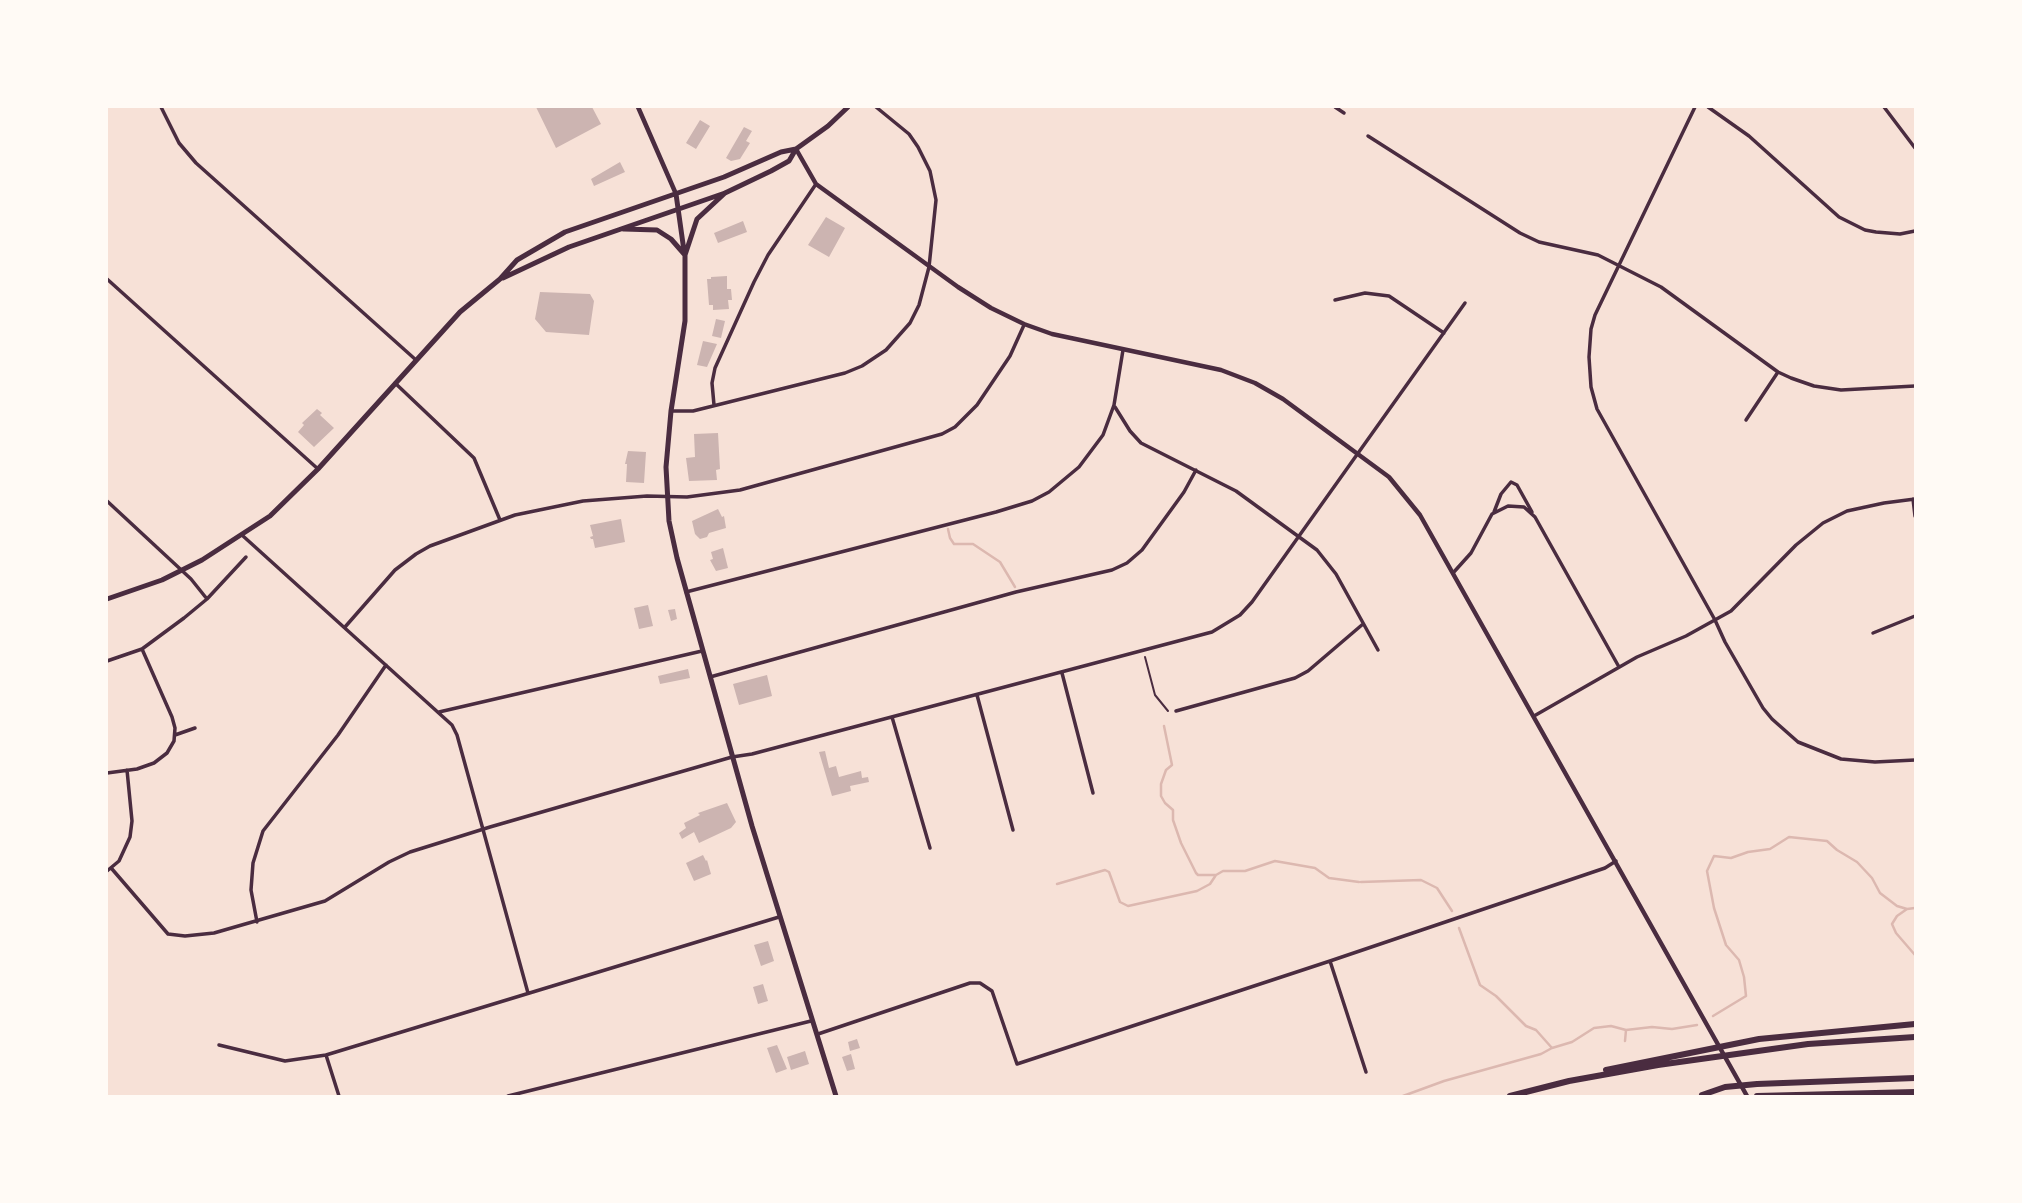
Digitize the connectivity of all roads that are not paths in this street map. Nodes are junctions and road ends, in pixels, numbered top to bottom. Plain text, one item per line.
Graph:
1 (162, 107) edge
2 (638, 107) edge
3 (848, 107) edge
4 (876, 107) edge
5 (1335, 107) edge
6 (1695, 107) edge
7 (1708, 107) edge
8 (1884, 107) edge
9 (1344, 113) dead end
10 (1368, 136) dead end
11 (1915, 148) edge
12 (796, 149) junction
13 (816, 184) junction
14 (725, 193) junction
15 (676, 194) junction
16 (679, 208) junction
17 (616, 229) junction
18 (1915, 231) edge
19 (685, 255) junction
20 (1619, 265) junction
21 (929, 267) junction
22 (107, 279) edge
23 (500, 279) junction
24 (1335, 300) dead end
25 (1465, 303) dead end
26 (1024, 324) junction
27 (1444, 333) junction
28 (1123, 350) junction
29 (416, 360) junction
30 (1778, 372) junction
31 (395, 383) junction
32 (1915, 386) edge
33 (714, 405) junction
34 (1114, 405) junction
35 (671, 411) junction
36 (1745, 420) dead end
37 (1359, 453) junction
38 (318, 470) junction
39 (1196, 470) junction
40 (666, 498) junction
41 (1914, 499) edge
42 (107, 501) edge
43 (1492, 514) junction
44 (1915, 516) edge
45 (1535, 517) junction
46 (500, 520) junction
47 (243, 536) junction
48 (1299, 536) junction
49 (246, 557) dead end
50 (182, 571) junction
51 (1453, 573) junction
52 (686, 592) junction
53 (107, 599) edge
54 (207, 599) junction
55 (1915, 616) edge
56 (1716, 620) junction
57 (1363, 624) junction
58 (345, 627) junction
59 (1873, 633) dead end
60 (142, 649) junction
61 (1378, 650) dead end
62 (702, 651) junction
63 (107, 661) edge
64 (386, 665) junction
65 (1619, 667) junction
66 (1062, 672) junction
67 (710, 677) junction
68 (977, 695) junction
69 (1177, 711) road end
70 (439, 712) junction
71 (1534, 716) junction
72 (891, 717) junction
73 (195, 729) dead end
74 (175, 735) junction
75 (732, 757) junction
76 (1915, 761) edge
77 (127, 771) junction
78 (107, 773) edge
79 (1093, 793) dead end
80 (482, 830) junction
81 (1013, 830) dead end
82 (930, 848) dead end
83 (1616, 862) junction
84 (109, 870) edge
85 (779, 918) junction
86 (257, 922) junction
87 (1330, 961) junction
88 (528, 993) junction
89 (811, 1021) junction
90 (1915, 1024) edge
91 (816, 1035) junction
92 (1915, 1037) edge
93 (219, 1045) dead end
94 (326, 1055) junction
95 (1366, 1072) dead end
96 (1915, 1078) edge
97 (1569, 1081) junction
98 (1915, 1093) edge
99 (339, 1096) edge
100 (508, 1096) edge
101 (836, 1096) edge
102 (1510, 1096) edge
103 (1699, 1096) edge
104 (1713, 1096) edge
105 (1747, 1096) edge
106 (1757, 1096) edge
107 (1764, 1096) edge

1 - 29 street
2 - 15 street
3 - 12 main road
4 - 21 street
5 - 9 street
6 - 20 street
7 - 18 street
8 - 11 street
10 - 20 street
12 - 13 street
12 - 14 main road
12 - 15 main road
13 - 21 street
13 - 33 street
14 - 16 main road
14 - 19 main road
15 - 16 main road
15 - 23 main road
16 - 17 main road
16 - 19 main road
17 - 19 main road
17 - 23 main road
19 - 35 main road
20 - 30 street
20 - 56 street
21 - 26 street
21 - 33 street
22 - 38 street
23 - 29 main road
24 - 27 street
25 - 27 street
26 - 28 street
26 - 40 street
27 - 37 street
28 - 34 street
28 - 37 street
29 - 31 main road
30 - 32 street
30 - 36 street
31 - 38 main road
31 - 46 street
33 - 35 street
34 - 39 street
34 - 52 street
35 - 40 main road
37 - 48 street
37 - 51 street
38 - 47 main road
39 - 48 street
39 - 67 street
40 - 46 street
40 - 52 main road
41 - 44 street
41 - 56 street
42 - 50 street
43 - 45 street
43 - 45 street
43 - 51 street
45 - 65 street
46 - 58 street
47 - 50 main road
47 - 58 street
48 - 57 street
48 - 66 street
49 - 54 street
50 - 53 main road
50 - 54 street
51 - 71 street
52 - 62 main road
54 - 60 street
55 - 59 street
56 - 65 street
56 - 76 street
57 - 61 street
57 - 69 street
58 - 64 street
60 - 63 street
60 - 74 street
62 - 67 main road
62 - 70 street
64 - 70 street
64 - 86 street
65 - 71 street
66 - 68 street
66 - 79 street
67 - 75 main road
68 - 72 street
68 - 81 street
70 - 80 street
71 - 83 street
72 - 75 street
72 - 82 street
73 - 74 street
74 - 77 street
75 - 80 street
75 - 85 main road
77 - 78 street
77 - 84 street
80 - 86 street
80 - 88 street
83 - 87 street
83 - 105 street
84 - 86 street
85 - 88 street
85 - 89 main road
87 - 91 street
87 - 95 street
88 - 94 street
89 - 91 main road
89 - 100 street
90 - 97 highway
91 - 101 main road
92 - 97 highway
93 - 94 street
94 - 99 street
96 - 103 highway
97 - 102 highway
98 - 107 highway
103 - 104 highway
106 - 107 highway

